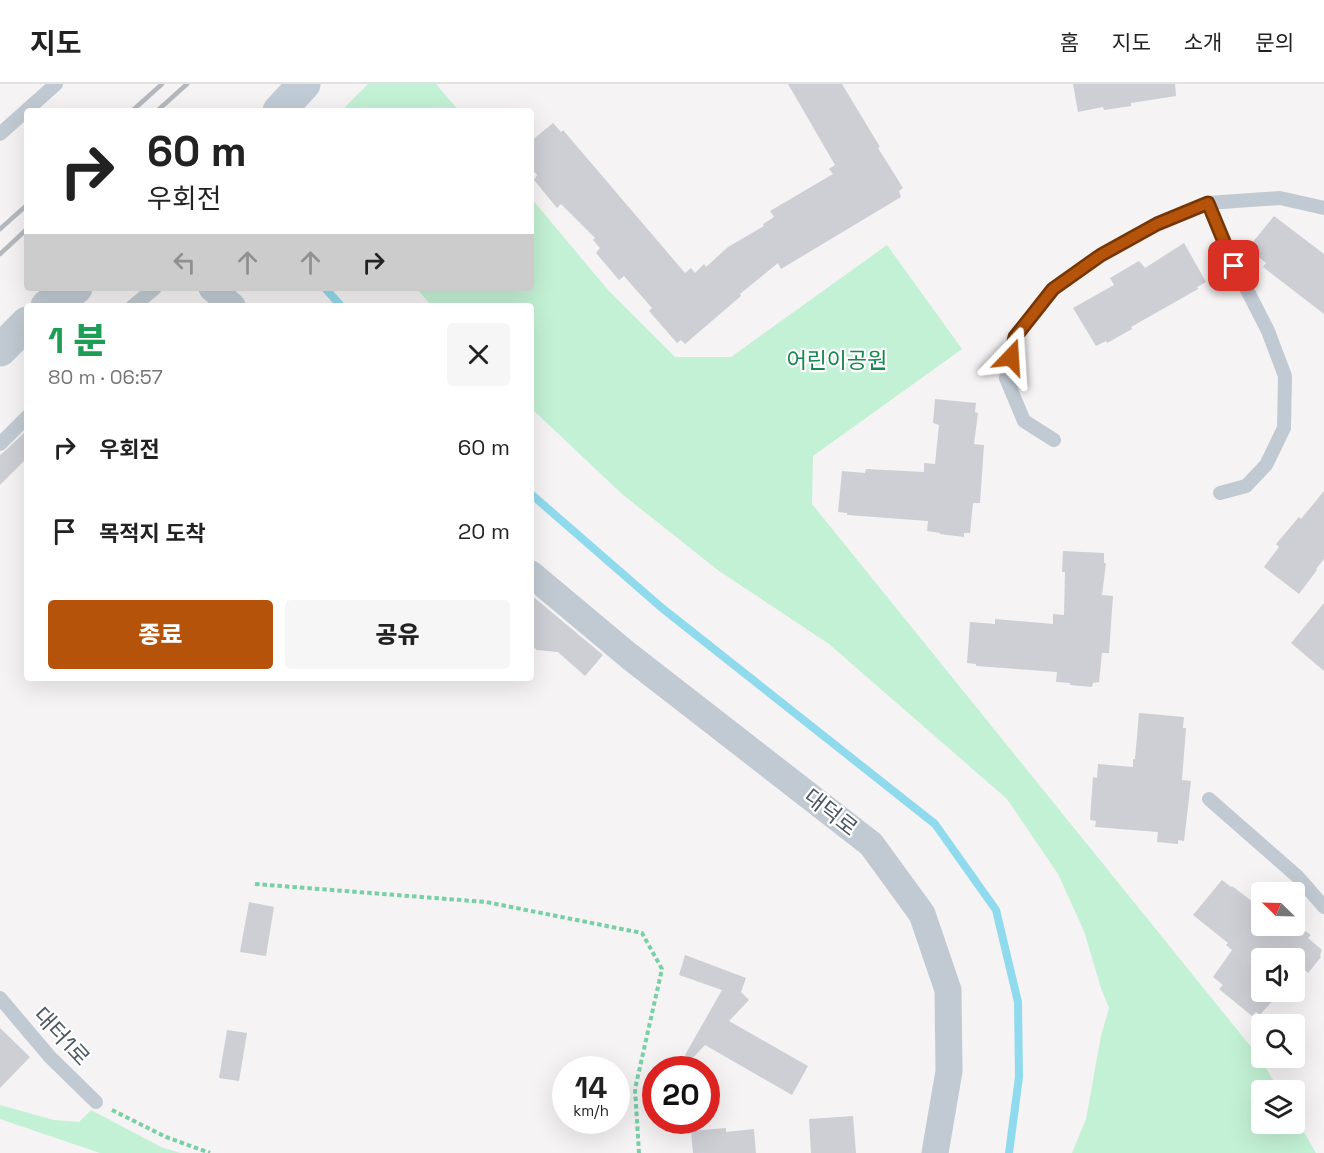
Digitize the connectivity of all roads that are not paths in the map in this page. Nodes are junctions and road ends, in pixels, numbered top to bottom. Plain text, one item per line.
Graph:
1 (56, 84) edge
2 (304, 84) edge
3 (29, 108) edge
4 (282, 108) edge
5 (24, 113) edge
6 (0, 134) edge
7 (1208, 203) junction
8 (1324, 208) edge
9 (71, 291) edge
10 (151, 291) edge
11 (215, 291) edge
12 (52, 303) edge
13 (137, 303) edge
14 (229, 303) edge
15 (24, 326) edge
16 (0, 350) edge
17 (24, 420) edge
18 (1054, 440) dead end
19 (0, 444) edge
20 (1220, 493) dead end
21 (534, 577) edge
22 (1209, 799) dead end
23 (1324, 907) edge
24 (0, 998) edge
25 (96, 1102) road end
26 (935, 1153) edge

1 - 3 lane
2 - 4 main road
5 - 6 lane
7 - 8 lane
7 - 18 lane
7 - 20 lane
9 - 12 street
10 - 13 lane
11 - 14 street
15 - 16 street
17 - 19 lane
21 - 26 street, 대덕로
22 - 23 lane
24 - 25 lane, 대터1로

